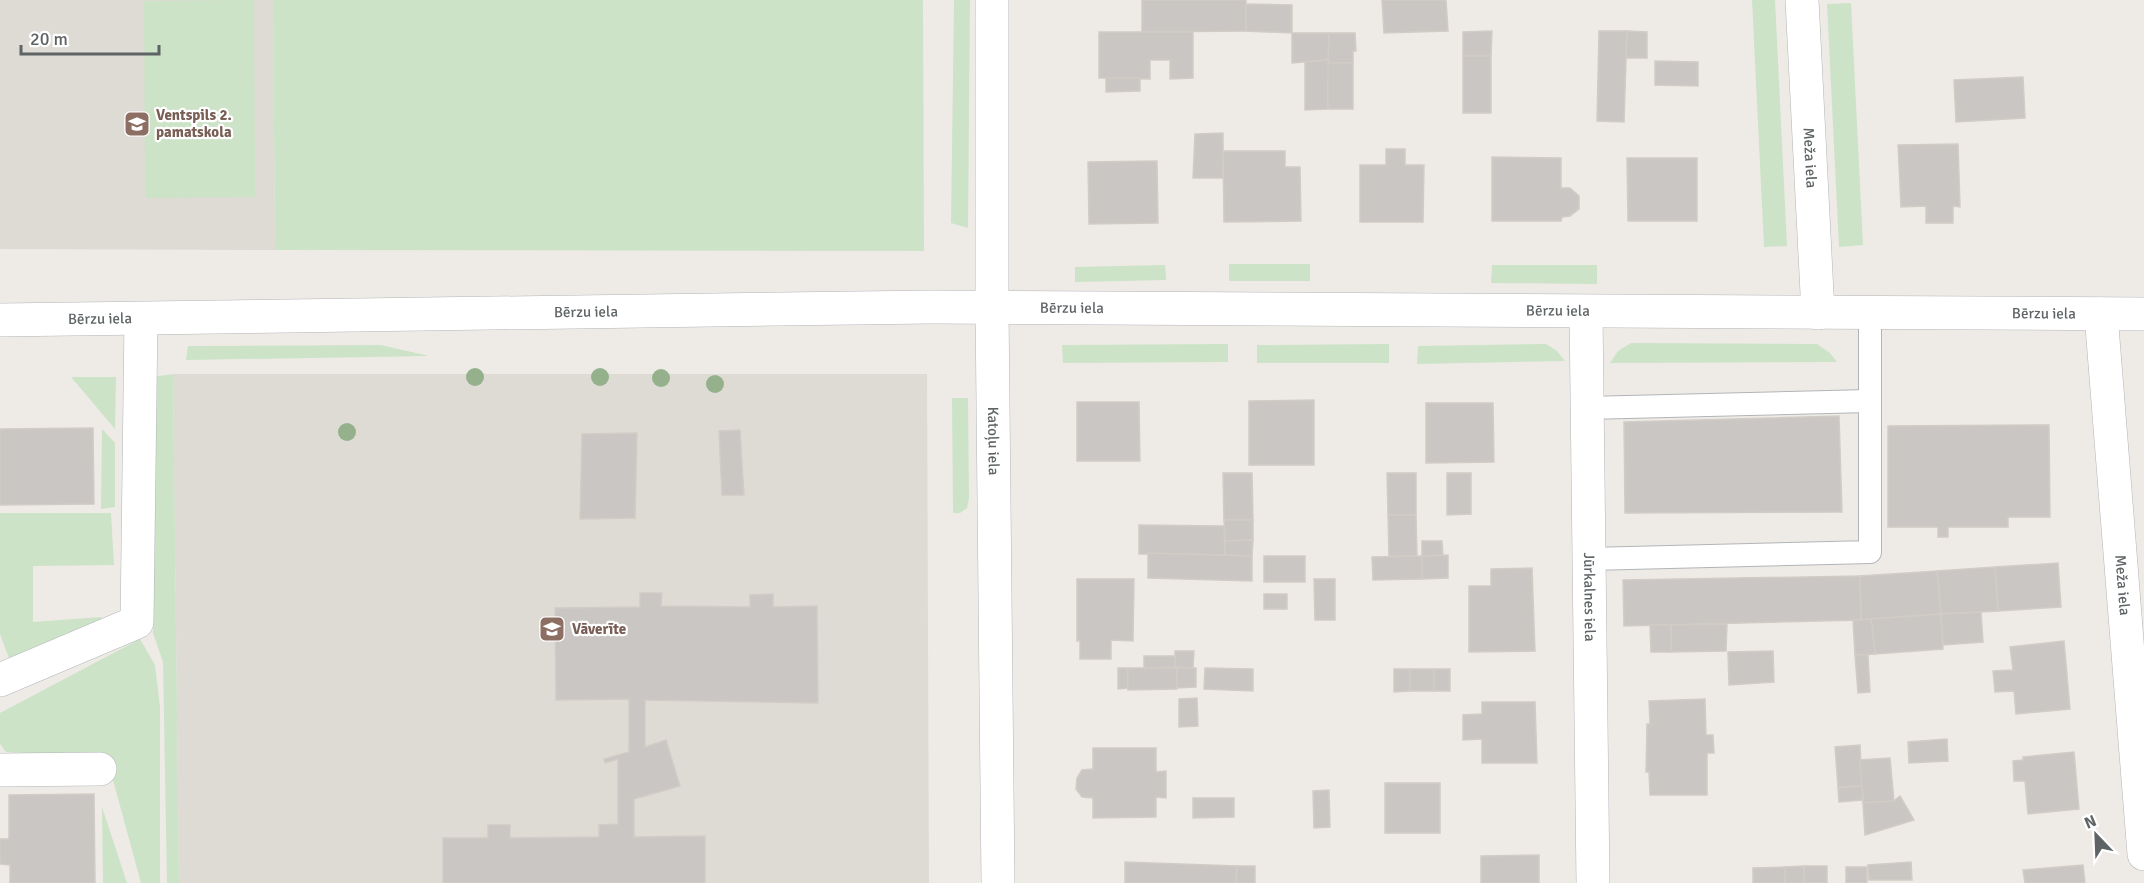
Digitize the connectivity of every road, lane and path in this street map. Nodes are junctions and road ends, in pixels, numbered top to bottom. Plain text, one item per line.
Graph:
1 (993, 0) edge
2 (1802, 0) edge
3 (992, 308) junction
4 (1586, 312) junction
5 (1818, 313) junction
6 (1870, 313) junction
7 (2101, 314) junction
8 (2144, 314) edge
9 (141, 319) junction
10 (0, 320) edge
11 (1869, 400) junction
12 (1586, 408) junction
13 (1589, 559) junction
14 (0, 680) edge
15 (100, 769) dead end
16 (0, 770) edge
17 (2144, 854) edge
18 (998, 883) edge
19 (1593, 883) edge

1 - 3 street, Katoļu iela
2 - 5 street, Meža iela
3 - 4 street, Bērzu iela
3 - 9 street, Bērzu iela
3 - 18 street, Katoļu iela
4 - 5 street, Bērzu iela
4 - 12 street, Jūrkalnes iela
5 - 6 street, Bērzu iela
6 - 7 street, Bērzu iela
6 - 11 lane
7 - 8 street, Bērzu iela
7 - 17 street, Meža iela
9 - 10 street, Bērzu iela
9 - 14 street
11 - 12 lane
11 - 13 lane
12 - 13 street, Jūrkalnes iela
13 - 19 street, Jūrkalnes iela
15 - 16 street

